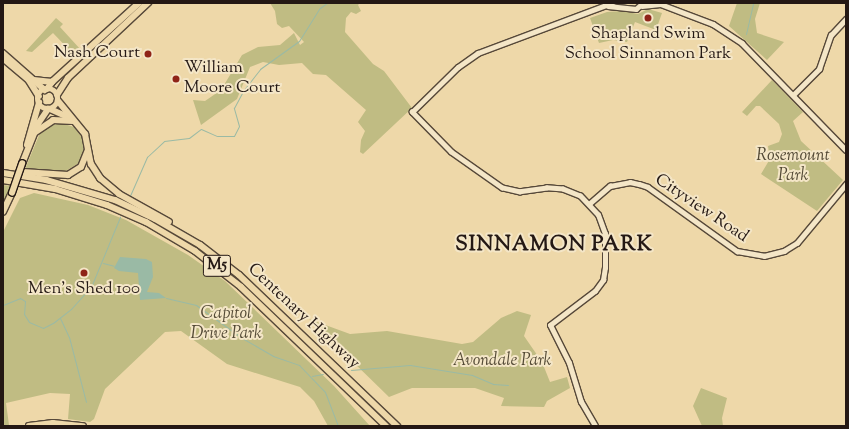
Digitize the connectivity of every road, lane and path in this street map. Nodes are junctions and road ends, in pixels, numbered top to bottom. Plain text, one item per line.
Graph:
1 (139, 3) edge
2 (148, 3) edge
3 (612, 3) edge
4 (659, 4) edge
5 (630, 5) edge
6 (643, 5) edge
7 (606, 6) junction
8 (846, 19) edge
9 (3, 53) edge
10 (3, 58) edge
11 (34, 80) junction
12 (52, 82) junction
13 (46, 89) junction
14 (793, 95) junction
15 (38, 96) junction
16 (57, 98) junction
17 (39, 103) junction
18 (49, 109) junction
19 (72, 119) junction
20 (34, 132) junction
21 (89, 147) junction
22 (846, 150) edge
23 (26, 153) junction
24 (4, 173) edge
25 (3, 180) edge
26 (846, 184) edge
27 (589, 204) junction
28 (3, 212) edge
29 (182, 234) junction
30 (29, 426) edge
31 (83, 426) edge
32 (386, 426) edge
33 (397, 426) edge
34 (595, 426) edge

1 - 12 main road
2 - 16 main road
3 - 7 street
4 - 6 street
4 - 14 street
5 - 6 street
5 - 7 street
7 - 27 street
8 - 14 street
9 - 11 main road
10 - 15 main road
11 - 12 main road
11 - 13 main road
12 - 13 main road
13 - 15 main road
13 - 16 main road
14 - 22 street
15 - 17 main road
16 - 18 main road
16 - 19 highway
17 - 18 main road
17 - 23 main road
18 - 19 highway
18 - 20 main road
19 - 20 highway
19 - 21 highway
20 - 23 main road
21 - 24 highway
21 - 29 highway
23 - 28 main road, bridge
24 - 29 highway, Centenary Highway / M5
25 - 32 highway, Centenary Highway / M5
26 - 27 street, Cityview Road
27 - 34 street
29 - 33 highway, Centenary Highway / M5
30 - 31 main road

